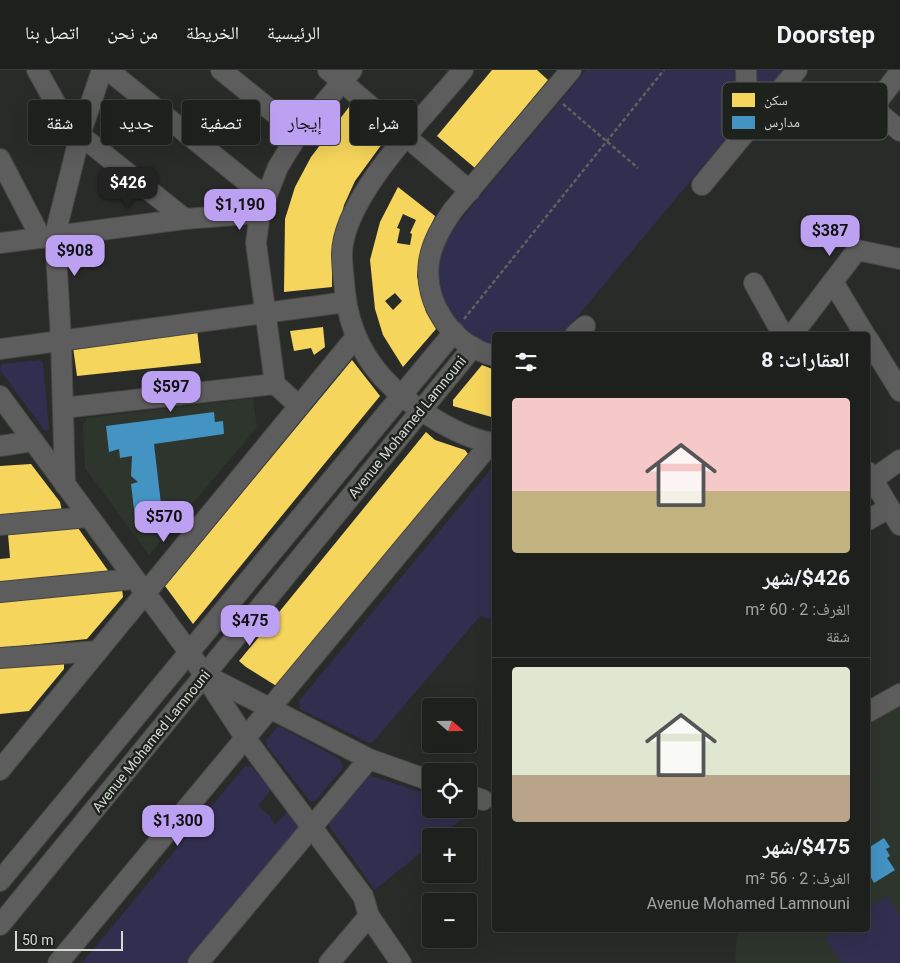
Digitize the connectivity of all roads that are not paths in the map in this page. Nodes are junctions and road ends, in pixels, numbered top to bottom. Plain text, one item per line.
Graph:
1 (37, 70) edge
2 (102, 70) edge
3 (108, 70) edge
4 (220, 70) edge
5 (464, 70) edge
6 (571, 70) edge
7 (900, 72) edge
8 (341, 74) edge
9 (888, 87) edge
10 (54, 100) edge
11 (322, 100) edge
12 (368, 100) edge
13 (91, 102) edge
14 (270, 110) edge
15 (888, 121) edge
16 (417, 126) edge
17 (900, 131) edge
18 (740, 140) edge
19 (91, 144) edge
20 (77, 145) edge
21 (292, 145) edge
22 (401, 145) edge
23 (415, 145) edge
24 (0, 159) edge
25 (702, 185) dead end
26 (470, 191) junction
27 (266, 194) junction
28 (260, 213) junction
29 (185, 219) junction
30 (48, 236) junction
31 (0, 243) edge
32 (897, 262) edge
33 (832, 282) junction
34 (754, 283) dead end
35 (346, 302) junction
36 (264, 313) junction
37 (454, 332) junction
38 (781, 332) edge
39 (794, 332) edge
40 (863, 332) edge
41 (355, 338) junction
42 (61, 340) junction
43 (870, 342) edge
44 (473, 348) junction
45 (0, 349) edge
46 (492, 355) edge
47 (275, 384) junction
48 (900, 391) edge
49 (0, 396) edge
50 (401, 396) junction
51 (300, 406) junction
52 (63, 408) junction
53 (421, 411) junction
54 (33, 441) junction
55 (492, 443) edge
56 (492, 444) edge
57 (0, 446) edge
58 (900, 460) edge
59 (870, 476) edge
60 (65, 485) junction
61 (889, 508) junction
62 (88, 517) junction
63 (870, 519) edge
64 (0, 525) edge
65 (900, 525) edge
66 (139, 587) junction
67 (0, 592) edge
68 (98, 651) junction
69 (189, 652) junction
70 (0, 658) edge
71 (205, 675) junction
72 (900, 694) edge
73 (270, 709) junction
74 (870, 711) edge
75 (246, 739) junction
76 (370, 759) junction
77 (0, 770) edge
78 (422, 778) edge
79 (313, 826) junction
80 (0, 881) edge
81 (369, 916) junction
82 (0, 925) edge
83 (58, 963) edge
84 (198, 963) edge
85 (329, 963) edge
86 (401, 963) edge

1 - 10 street
2 - 13 street
3 - 27 street
4 - 14 street
5 - 16 street
6 - 26 street
7 - 9 street
8 - 11 street
8 - 12 street
15 - 17 street
18 - 25 street
19 - 29 street
20 - 30 street
21 - 27 street
22 - 35 street
23 - 26 street
24 - 30 street
26 - 37 street
27 - 28 street
28 - 29 street
28 - 36 street
29 - 30 street
30 - 31 street
30 - 42 street
32 - 33 street
33 - 39 street
33 - 40 street
34 - 38 street
35 - 36 street
35 - 41 street
36 - 42 street
36 - 47 street
37 - 44 street
37 - 50 street, Avenue Mohamed Lamnouni
41 - 50 street
41 - 51 street
42 - 45 street
42 - 52 street
43 - 48 street
44 - 46 street
44 - 53 street, Avenue Mohamed Lamnouni
47 - 51 street
47 - 52 street
49 - 54 street
50 - 53 street
50 - 69 street, Avenue Mohamed Lamnouni
51 - 66 street
52 - 60 street
53 - 55 street
53 - 71 street, Avenue Mohamed Lamnouni
54 - 57 street
54 - 60 street
56 - 73 street
58 - 59 street
59 - 61 street
60 - 62 street
61 - 63 street
61 - 65 street
62 - 64 street
62 - 66 street
66 - 67 street
66 - 68 street
66 - 69 street
68 - 70 street
68 - 77 street
69 - 71 street
69 - 80 street, Avenue Mohamed Lamnouni
71 - 73 street
71 - 75 street
71 - 82 street, Avenue Mohamed Lamnouni
72 - 74 street
73 - 75 street
73 - 76 street
75 - 79 street
75 - 83 street
76 - 78 street
76 - 79 street
79 - 81 street
79 - 84 street
81 - 85 street
81 - 86 street

